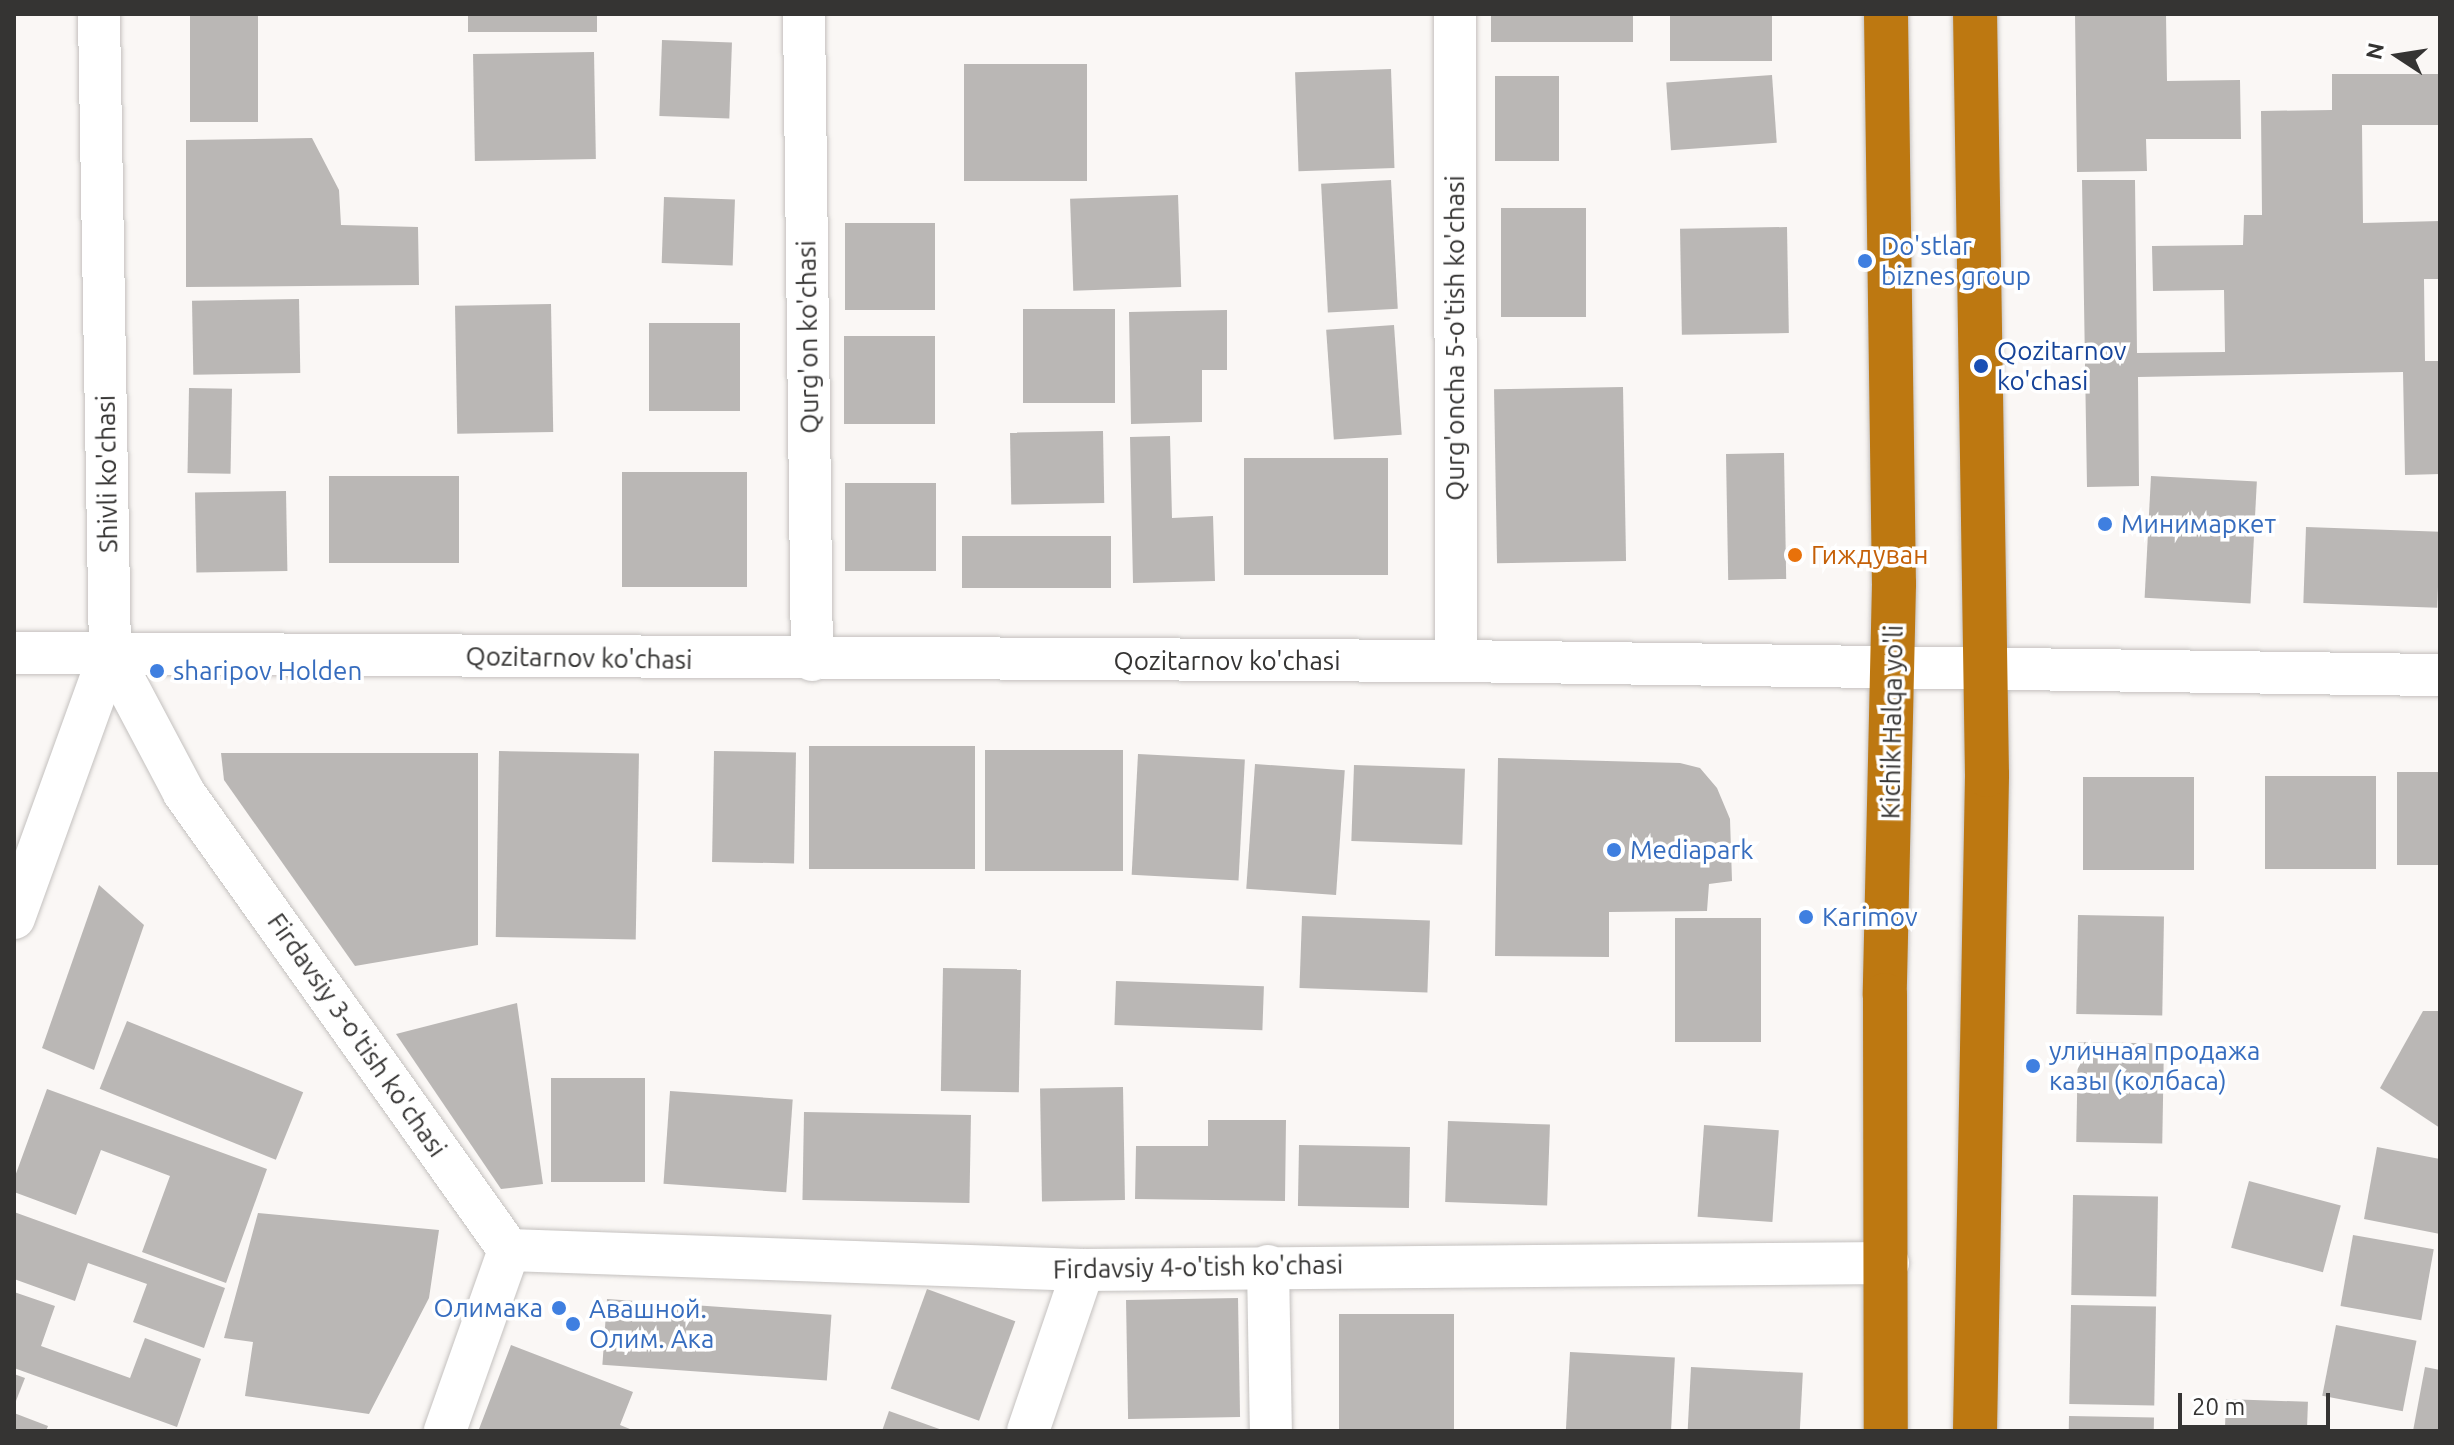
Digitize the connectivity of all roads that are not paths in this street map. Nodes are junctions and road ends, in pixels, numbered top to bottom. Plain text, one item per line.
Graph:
1 (99, 14) edge
2 (804, 14) edge
3 (1455, 14) edge
4 (1886, 14) edge
5 (1975, 14) edge
6 (14, 653) edge
7 (110, 653) junction
8 (812, 660) junction
9 (1456, 661) junction
10 (1893, 666) junction
11 (1985, 669) junction
12 (2440, 675) edge
13 (14, 918) edge
14 (509, 1250) junction
15 (1888, 1263) junction
16 (1268, 1266) junction
17 (1083, 1270) junction
18 (445, 1431) edge
19 (1028, 1431) edge
20 (1271, 1431) edge
21 (1886, 1431) edge
22 (1975, 1431) edge

1 - 7 street, Shivli ko'chasi
2 - 8 street, Qurg'on ko'chasi
3 - 9 street, Qurg'oncha 5-o'tish ko'chasi
4 - 10 highway, Kichik Halqa yo'li
5 - 11 highway
6 - 7 street, Qozitarnov ko'chasi
7 - 8 street, Qozitarnov ko'chasi
7 - 13 street, Shivli ko'chasi
7 - 14 street, Firdavsiy 3-o'tish ko'chasi
8 - 9 street, Qozitarnov ko'chasi
9 - 10 street, Qozitarnov ko'chasi
10 - 11 street, Qozitarnov ko'chasi
10 - 15 highway, Kichik Halqa yo'li
11 - 12 street, Qozitarnov ko'chasi
11 - 22 highway
14 - 17 street, Firdavsiy 4-o'tish ko'chasi
14 - 18 street
15 - 16 street, Firdavsiy 4-o'tish ko'chasi
15 - 21 highway, Kichik Halqa yo'li
16 - 17 street, Firdavsiy 4-o'tish ko'chasi
16 - 20 street
17 - 19 street

